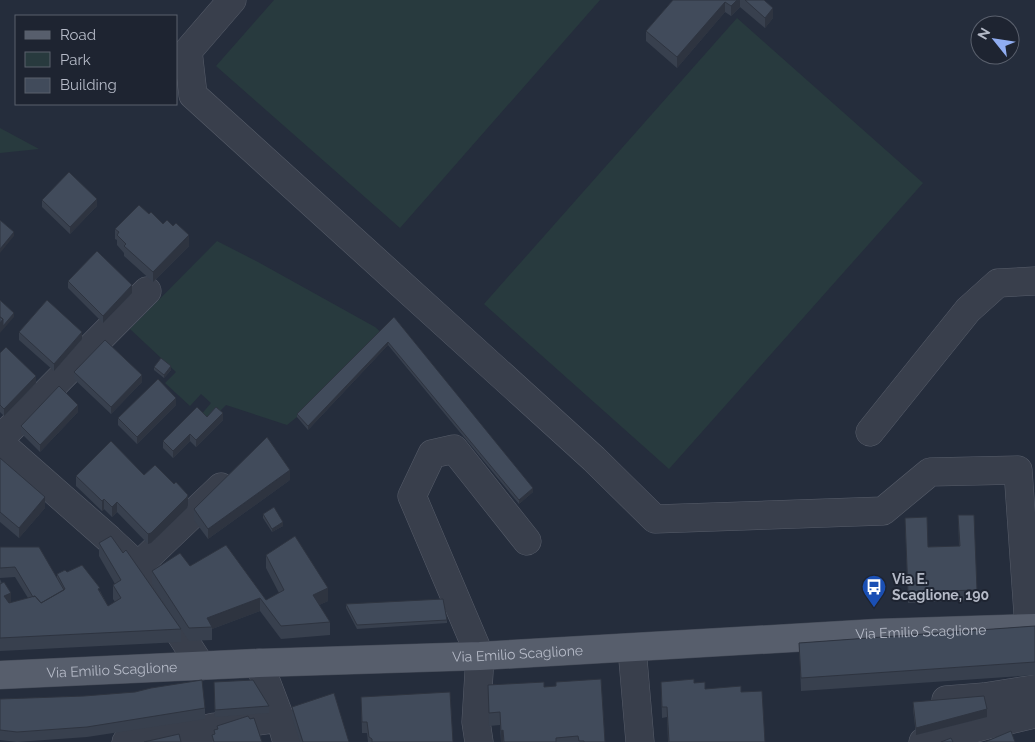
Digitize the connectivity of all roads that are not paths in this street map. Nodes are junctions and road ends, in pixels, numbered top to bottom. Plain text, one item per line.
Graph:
1 (232, 0) edge
2 (1035, 281) edge
3 (147, 291) dead end
4 (870, 432) dead end
5 (0, 439) edge
6 (0, 443) edge
7 (239, 471) edge
8 (526, 541) dead end
9 (138, 566) junction
10 (1032, 628) edge
11 (632, 648) junction
12 (480, 656) junction
13 (259, 663) junction
14 (201, 666) junction
15 (0, 675) edge
16 (1035, 689) edge
17 (930, 701) edge
18 (1035, 714) edge
19 (284, 730) edge
20 (126, 742) edge
21 (479, 742) edge
22 (640, 742) edge
23 (923, 742) edge

1 - 10 street
2 - 4 street
3 - 5 street
6 - 9 street
7 - 9 street
8 - 12 street
9 - 14 street
10 - 11 main road, Via Emilio Scaglione
11 - 12 main road, Via Emilio Scaglione
11 - 22 street
12 - 13 main road, Via Emilio Scaglione
12 - 21 street
13 - 14 main road, Via Emilio Scaglione
13 - 19 street
14 - 15 main road, Via Emilio Scaglione
16 - 17 street
18 - 23 street
19 - 20 street

